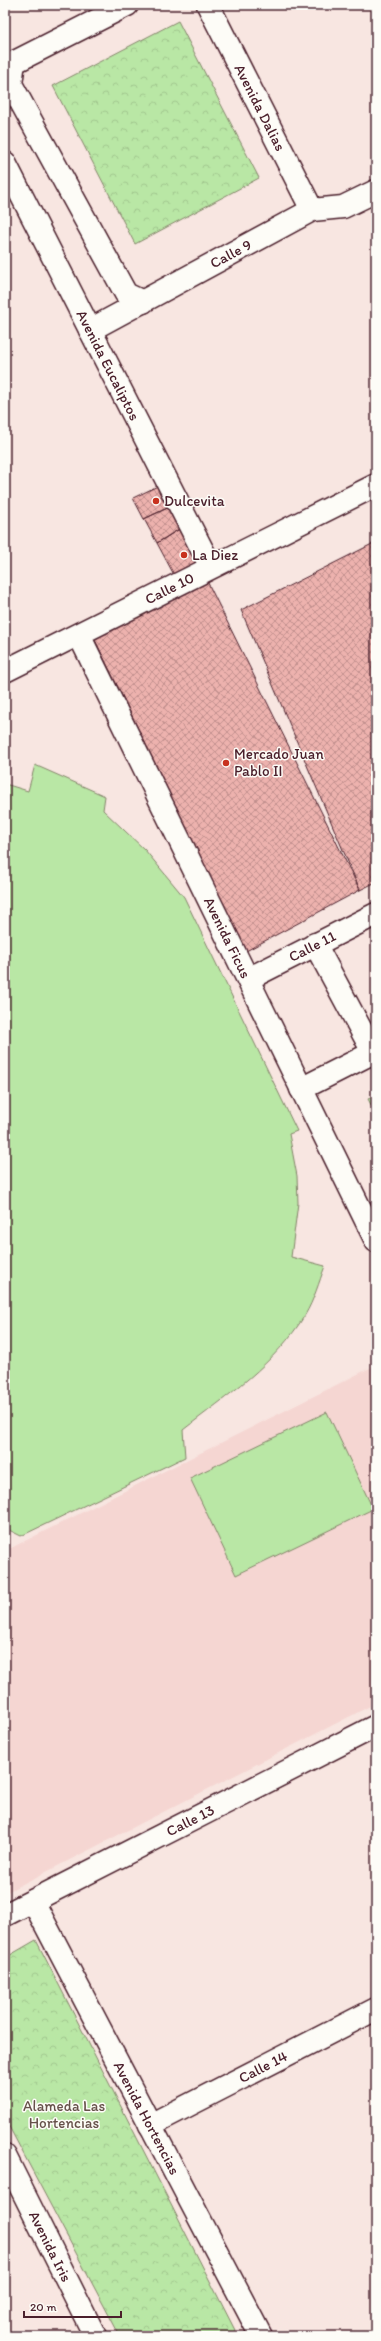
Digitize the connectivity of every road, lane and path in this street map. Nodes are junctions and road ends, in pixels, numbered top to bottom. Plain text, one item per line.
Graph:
1 (127, 5) edge
2 (208, 5) edge
3 (10, 65) edge
4 (5, 163) edge
5 (376, 191) edge
6 (312, 210) junction
7 (143, 302) junction
8 (90, 330) junction
9 (376, 485) edge
10 (211, 567) junction
11 (79, 635) junction
12 (5, 671) edge
13 (376, 914) edge
14 (316, 944) junction
15 (248, 979) junction
16 (375, 1052) edge
17 (302, 1089) junction
18 (376, 1241) edge
19 (376, 1726) edge
20 (33, 1901) junction
21 (5, 1915) edge
22 (376, 2009) edge
23 (150, 2125) junction
24 (5, 2156) edge
25 (95, 2336) edge
26 (260, 2336) edge

1 - 3 street
2 - 6 street, Avenida Dalias
3 - 7 street
4 - 8 street, Avenida Eucaliptos
5 - 6 street, Calle 9
6 - 7 street, Calle 9
7 - 8 street, Calle 9
8 - 10 street, Avenida Eucaliptos
9 - 10 street, Calle 10
10 - 11 street, Calle 10
11 - 12 street, Calle 10
11 - 15 street, Avenida Ficus
13 - 14 street, Calle 11
14 - 15 street, Calle 11
14 - 16 street
15 - 17 street, Avenida Ficus
16 - 17 street
17 - 18 street, Avenida Ficus
19 - 20 street, Calle 13
20 - 21 street, Calle 13
20 - 23 street, Avenida Hortencias
22 - 23 street, Calle 14
23 - 26 street, Avenida Hortencias
24 - 25 street, Avenida Iris

